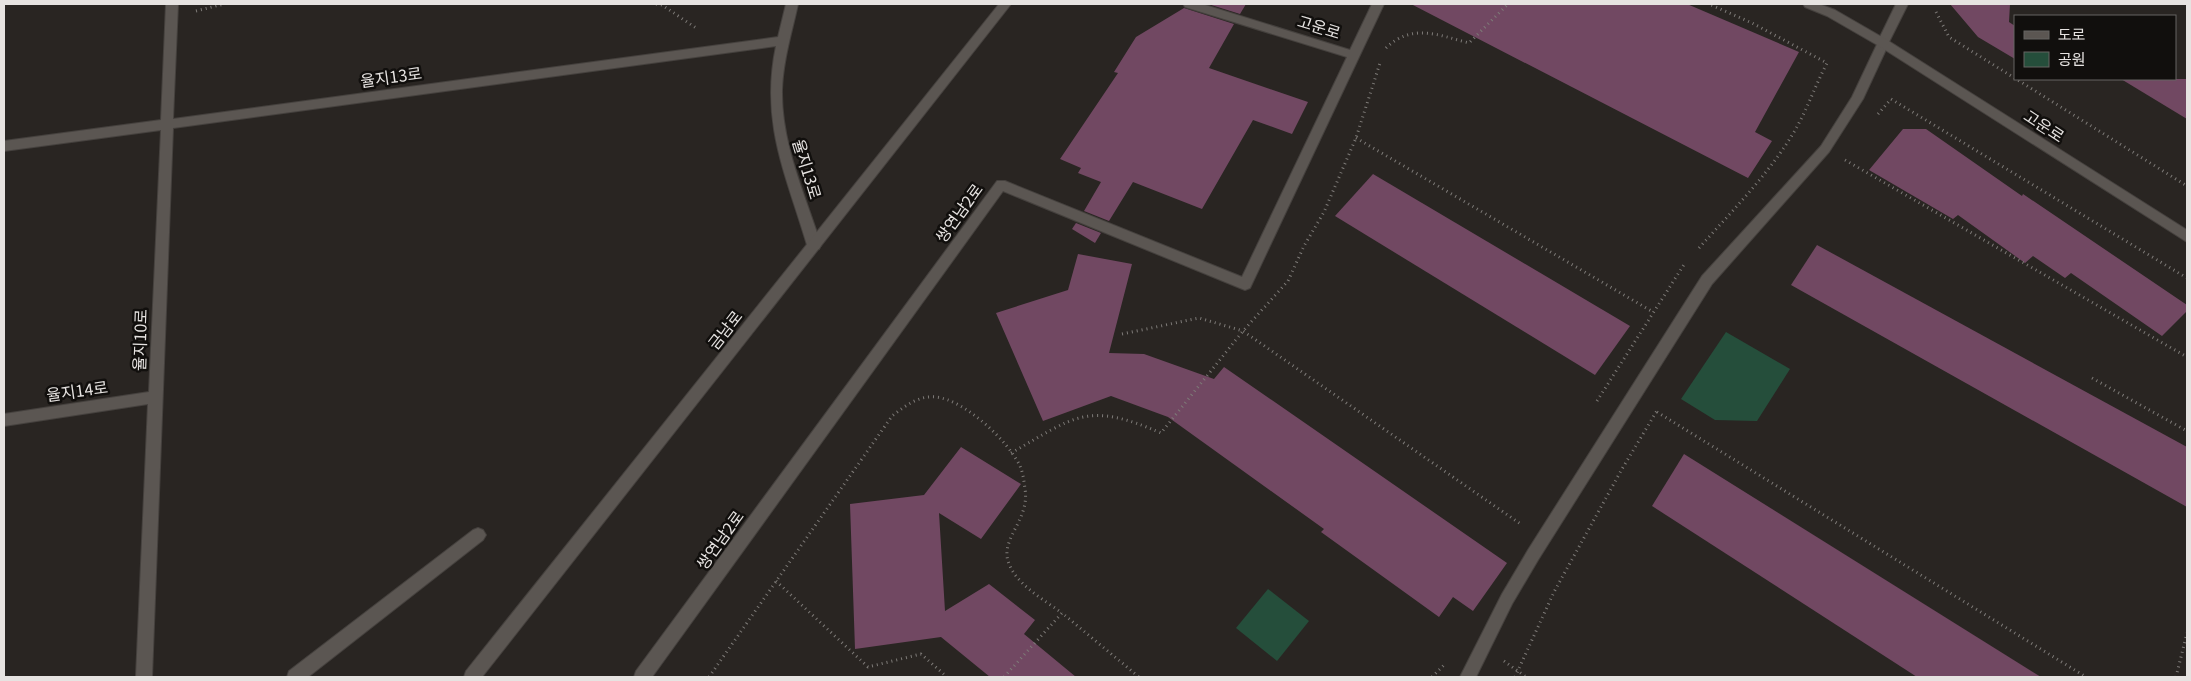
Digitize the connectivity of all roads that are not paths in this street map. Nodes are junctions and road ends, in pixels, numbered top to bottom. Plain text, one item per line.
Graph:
1 (172, 4) edge
2 (792, 4) edge
3 (1005, 4) edge
4 (1189, 4) edge
5 (1378, 4) edge
6 (1809, 4) edge
7 (1902, 4) edge
8 (783, 41) junction
9 (1884, 43) junction
10 (1354, 55) junction
11 (167, 124) junction
12 (4, 146) edge
13 (2187, 236) edge
14 (814, 245) junction
15 (155, 397) junction
16 (4, 420) edge
17 (478, 535) dead end
18 (144, 677) edge
19 (295, 677) edge
20 (472, 677) edge
21 (642, 677) edge
22 (1468, 677) edge

1 - 11 street, 율지10로
2 - 8 street, 율지13로
3 - 14 street, 금남로
4 - 10 street, 고운로
5 - 10 street, 쌍연남2로
6 - 9 street, 고운로
7 - 9 street
8 - 11 street, 율지13로
8 - 14 street, 율지13로
9 - 13 street, 고운로
9 - 22 street
10 - 21 street, 쌍연남2로
11 - 12 street, 율지13로
11 - 15 street, 율지10로
14 - 20 street, 금남로
15 - 16 street, 율지14로
15 - 18 street, 율지10로
17 - 19 street

